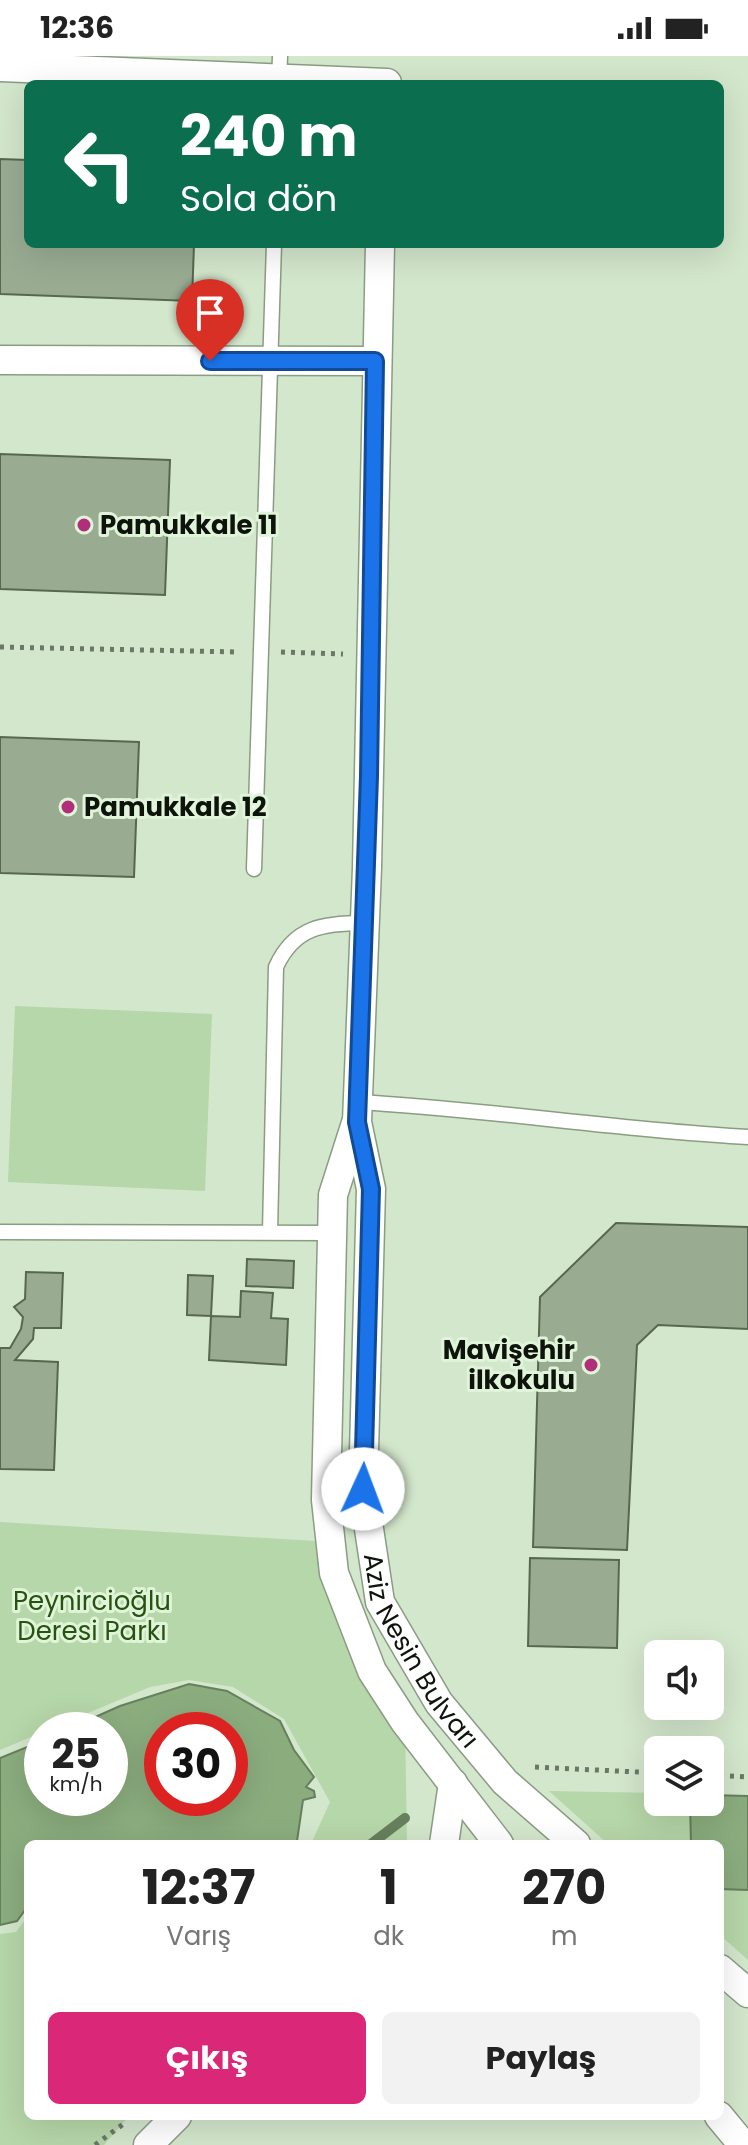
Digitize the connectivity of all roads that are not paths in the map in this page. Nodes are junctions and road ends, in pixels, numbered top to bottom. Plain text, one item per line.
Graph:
1 (0, 67) edge
2 (280, 73) edge
3 (387, 74) edge
4 (274, 248) edge
5 (380, 248) edge
6 (0, 360) edge
7 (270, 361) junction
8 (375, 361) junction
9 (254, 869) dead end
10 (364, 923) junction
11 (357, 1112) junction
12 (748, 1137) edge
13 (0, 1232) edge
14 (270, 1232) junction
15 (332, 1233) junction
16 (453, 1783) junction
17 (445, 1840) edge
18 (496, 1840) edge
19 (572, 1840) edge
20 (724, 1972) edge
21 (748, 1993) edge
22 (173, 2120) edge
23 (722, 2120) edge
24 (148, 2145) edge
25 (743, 2145) edge

1 - 2 street
2 - 3 street
4 - 7 lane
5 - 8 street, Aziz Nesin Bulvarı
6 - 7 street
7 - 8 street
7 - 9 lane
8 - 10 street, Aziz Nesin Bulvarı
10 - 11 street, Aziz Nesin Bulvarı
10 - 14 lane
11 - 12 lane
11 - 15 street, Aziz Nesin Bulvarı
11 - 19 street, Aziz Nesin Bulvarı
13 - 14 lane
14 - 15 lane
15 - 16 street, Aziz Nesin Bulvarı
16 - 17 street
16 - 18 street, Aziz Nesin Bulvarı
20 - 21 street
22 - 24 street
23 - 25 street

